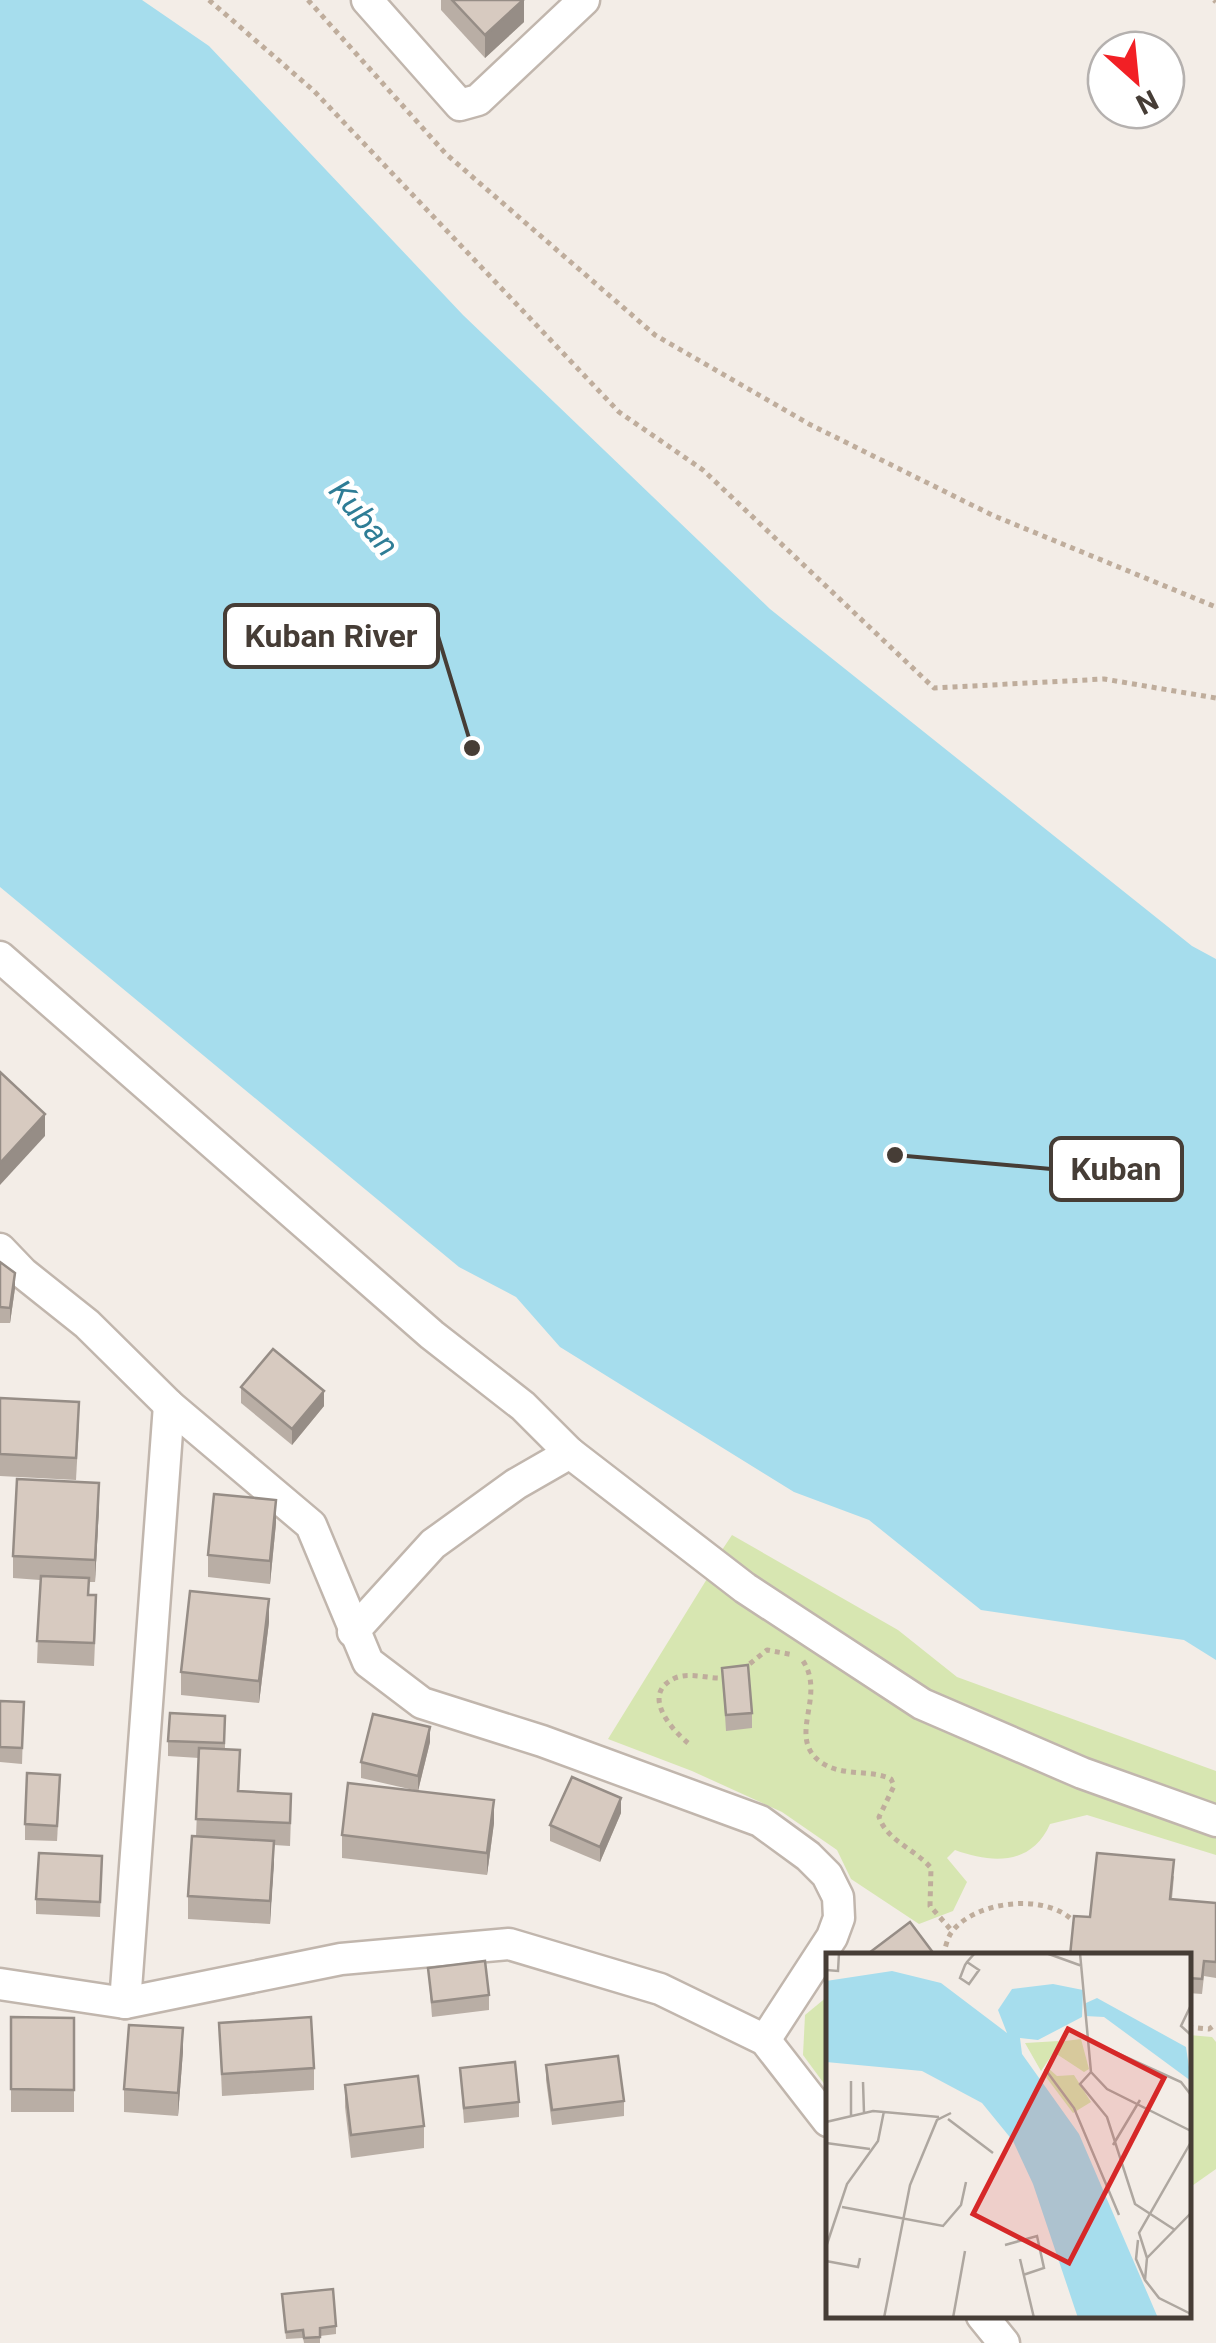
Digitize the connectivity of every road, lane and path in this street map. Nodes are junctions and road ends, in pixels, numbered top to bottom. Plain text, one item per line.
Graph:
1 (209, 0) edge
2 (308, 0) edge
3 (367, 0) edge
4 (584, 0) edge
5 (1216, 607) edge
6 (1216, 698) edge
7 (0, 957) edge
8 (0, 1249) edge
9 (169, 1406) junction
10 (570, 1453) junction
11 (353, 1632) junction
12 (688, 1742) dead end
13 (1216, 1821) edge
14 (1076, 1923) edge
15 (952, 1931) junction
16 (944, 1953) edge
17 (0, 1984) edge
18 (126, 2003) junction
19 (1216, 2024) edge
20 (1191, 2027) edge
21 (765, 2040) junction
22 (826, 2119) edge
23 (984, 2318) edge
24 (1002, 2342) edge

1 - 6 path
2 - 5 path
3 - 4 street
7 - 10 street
8 - 9 street
9 - 11 street
9 - 18 street
10 - 11 street
10 - 13 street
11 - 21 street
12 - 15 path
14 - 15 path
15 - 16 path
17 - 18 street
18 - 21 street
19 - 20 path
21 - 22 street
23 - 24 street

